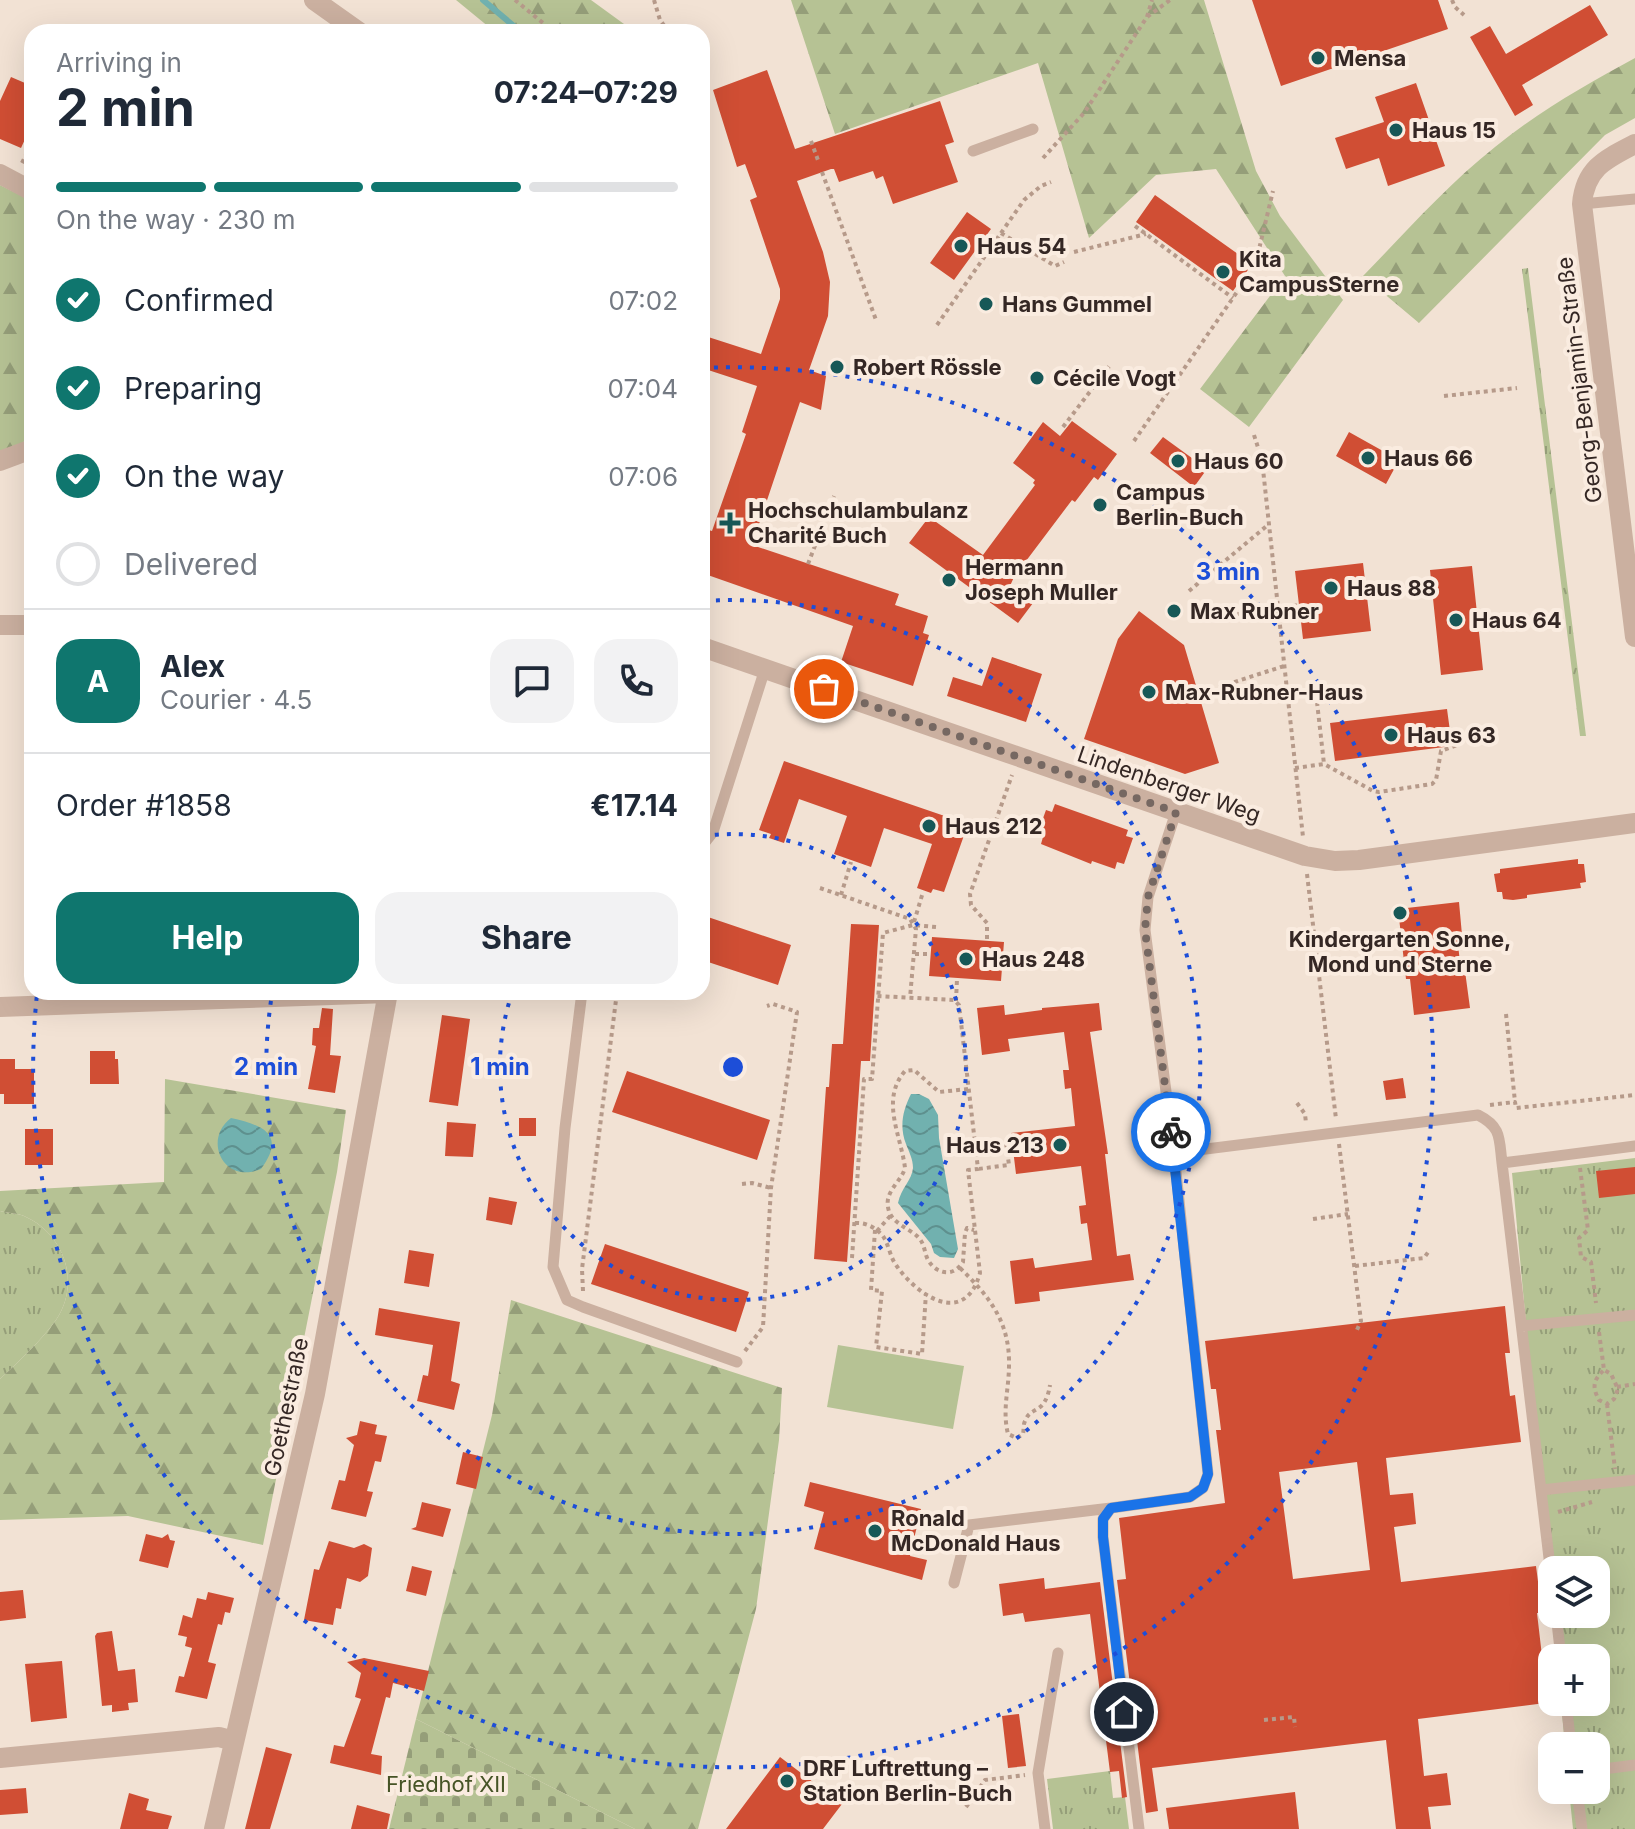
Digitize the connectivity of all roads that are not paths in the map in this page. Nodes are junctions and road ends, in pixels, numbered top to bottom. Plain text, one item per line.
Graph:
1 (314, 0) edge
2 (348, 24) edge
3 (1033, 129) dead end
4 (1635, 144) edge
5 (973, 151) dead end
6 (0, 174) edge
7 (24, 187) edge
8 (1635, 199) edge
9 (1582, 204) junction
10 (24, 452) edge
11 (0, 461) edge
12 (1631, 566) edge
13 (0, 625) edge
14 (24, 625) edge
15 (1635, 637) edge
16 (710, 650) edge
17 (765, 669) junction
18 (1176, 812) junction
19 (1635, 823) edge
20 (710, 836) edge
21 (181, 1000) edge
22 (387, 1000) edge
23 (581, 1000) edge
24 (0, 1007) edge
25 (1635, 1146) edge
26 (1174, 1153) junction
27 (1502, 1163) junction
28 (1635, 1315) edge
29 (1522, 1326) junction
30 (735, 1356) road end
31 (1635, 1480) edge
32 (1541, 1490) junction
33 (1111, 1508) junction
34 (1549, 1556) edge
35 (954, 1583) dead end
36 (1058, 1653) dead end
37 (234, 1741) junction
38 (0, 1758) edge
39 (1635, 1765) edge
40 (1610, 1768) edge
41 (1579, 1804) edge
42 (214, 1829) edge
43 (1045, 1829) edge
44 (1139, 1829) edge
45 (1582, 1829) edge

1 - 2 street
3 - 5 lane
4 - 9 street, Georg-Benjamin-Straße
6 - 7 street
8 - 9 lane
9 - 12 street, Georg-Benjamin-Straße
10 - 11 street
12 - 15 street, Georg-Benjamin-Straße
13 - 14 street
16 - 17 street, Lindenberger Weg
17 - 18 street, Lindenberger Weg
17 - 20 lane
18 - 19 street, Lindenberger Weg
18 - 26 lane
21 - 24 street
22 - 37 street, Goethestraße
23 - 30 lane
25 - 27 lane
26 - 27 lane
26 - 33 lane
27 - 29 lane
28 - 29 lane
29 - 32 lane
31 - 32 lane
32 - 34 lane
33 - 35 lane
33 - 44 lane
36 - 43 lane
37 - 38 street
37 - 42 street, Goethestraße
39 - 40 lane
41 - 45 lane

